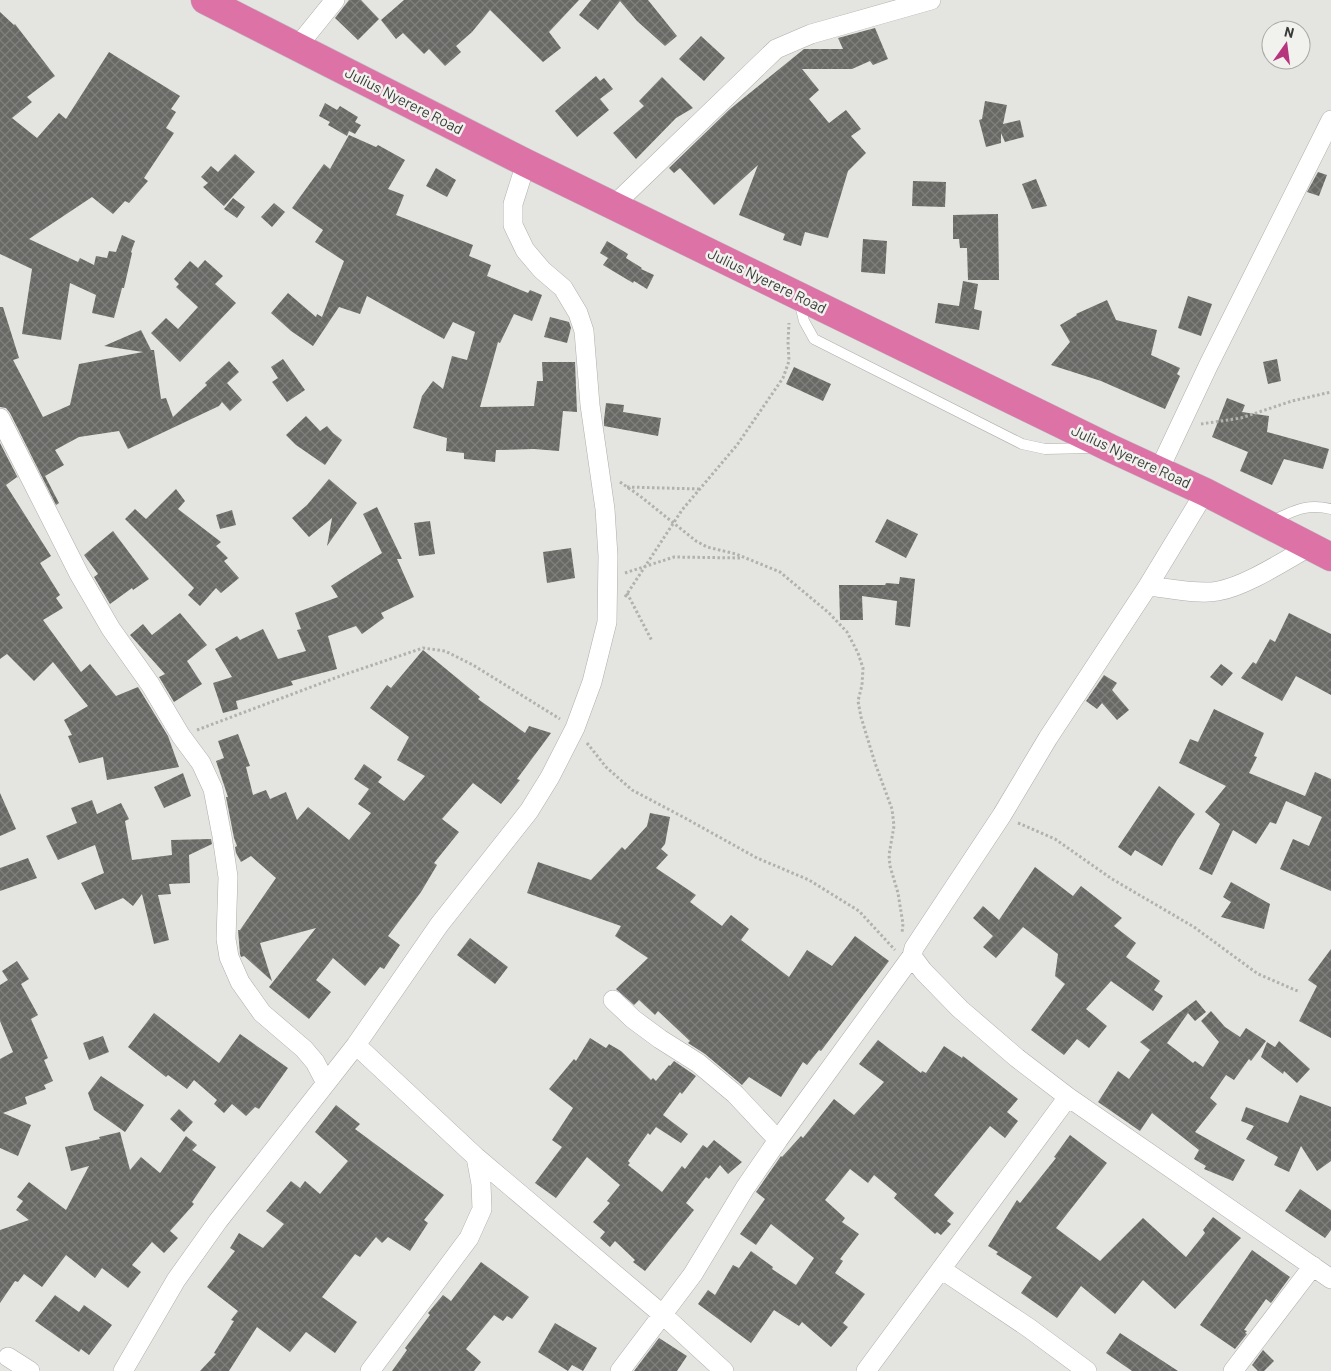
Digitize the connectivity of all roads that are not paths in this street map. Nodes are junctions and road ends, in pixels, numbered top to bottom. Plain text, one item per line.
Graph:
1 (205, 0) edge
2 (336, 0) edge
3 (931, 0) edge
4 (883, 6) edge
5 (297, 47) junction
6 (1331, 120) edge
7 (526, 163) junction
8 (613, 206) junction
9 (0, 418) edge
10 (1159, 470) junction
11 (1205, 492) junction
12 (1331, 509) edge
13 (1266, 523) junction
14 (1320, 552) edge
15 (1148, 586) junction
16 (906, 952) junction
17 (613, 1000) dead end
18 (356, 1044) junction
19 (326, 1083) junction
20 (1068, 1097) junction
21 (778, 1140) junction
22 (476, 1157) junction
23 (941, 1269) junction
24 (1325, 1271) edge
25 (663, 1315) junction
26 (8, 1357) dead end
27 (702, 1364) edge
28 (30, 1371) edge
29 (123, 1371) edge
30 (370, 1371) edge
31 (620, 1371) edge
32 (724, 1371) edge
33 (866, 1371) edge
34 (1086, 1371) edge
35 (1233, 1371) edge

1 - 5 highway, Julius Nyerere Road
2 - 5 street
3 - 4 street
4 - 8 street
5 - 7 highway, Julius Nyerere Road
6 - 10 street
7 - 8 highway, Julius Nyerere Road
7 - 18 street
8 - 10 highway, Julius Nyerere Road
9 - 19 street
10 - 11 highway, Julius Nyerere Road
11 - 13 highway, Julius Nyerere Road
11 - 15 street
12 - 13 lane
13 - 14 highway, Julius Nyerere Road
14 - 15 street
15 - 16 street
16 - 20 street
16 - 21 street
17 - 21 street
18 - 19 street
18 - 22 street
19 - 29 street
20 - 23 street
20 - 24 street
21 - 25 street
22 - 25 street
22 - 30 street
23 - 33 street
23 - 34 street
24 - 35 street
25 - 27 street
25 - 31 street
26 - 28 street
27 - 32 street

